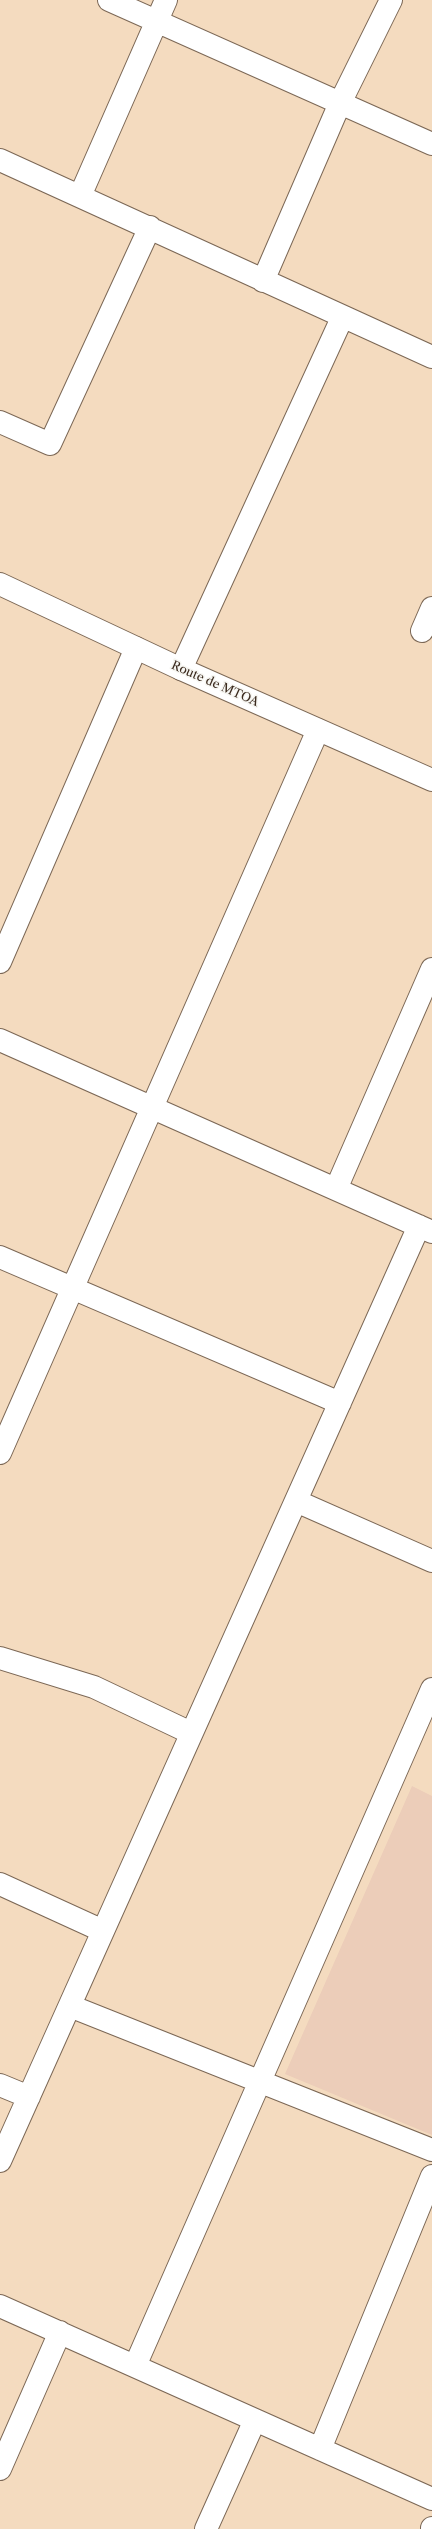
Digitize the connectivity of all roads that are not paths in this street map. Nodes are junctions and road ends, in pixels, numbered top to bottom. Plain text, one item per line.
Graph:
1 (109, 0) edge
2 (166, 0) edge
3 (391, 0) edge
4 (157, 21) junction
5 (340, 103) junction
6 (432, 144) edge
7 (0, 160) edge
8 (80, 196) junction
9 (150, 227) junction
10 (263, 281) junction
11 (342, 318) junction
12 (432, 357) edge
13 (0, 422) edge
14 (0, 584) edge
15 (432, 608) edge
16 (422, 631) dead end
17 (136, 648) junction
18 (181, 669) junction
19 (318, 730) junction
20 (432, 780) edge
21 (0, 962) edge
22 (432, 969) edge
23 (0, 1040) edge
24 (151, 1109) junction
25 (336, 1189) junction
26 (426, 1229) edge
27 (0, 1258) edge
28 (72, 1288) junction
29 (340, 1403) junction
30 (3, 1439) edge
31 (296, 1501) junction
32 (432, 1561) edge
33 (0, 1658) edge
34 (432, 1690) edge
35 (191, 1733) junction
36 (0, 1884) edge
37 (103, 1931) junction
38 (70, 2006) junction
39 (260, 2082) junction
40 (0, 2085) edge
41 (29, 2097) junction
42 (432, 2150) edge
43 (0, 2161) edge
44 (432, 2176) edge
45 (0, 2306) edge
46 (60, 2332) junction
47 (135, 2366) junction
48 (255, 2420) junction
49 (320, 2449) junction
50 (0, 2469) edge
51 (432, 2499) edge
52 (206, 2529) edge

1 - 4 street
2 - 4 street
3 - 5 street
4 - 5 street
4 - 8 street
5 - 6 street
5 - 10 street
7 - 8 street
8 - 9 street
9 - 10 street
9 - 13 street
10 - 11 street
11 - 12 street
11 - 18 street
14 - 17 street, Route de MTOA
15 - 16 street
17 - 18 street, Route de MTOA
17 - 21 street
18 - 19 street, Route de MTOA
19 - 20 street, Route de MTOA
19 - 24 street
22 - 25 street
23 - 24 street
24 - 25 street
24 - 28 street
25 - 26 street
26 - 29 street
27 - 28 street
28 - 29 street
28 - 30 street
29 - 31 street
31 - 32 street
31 - 35 street
33 - 35 street
34 - 39 street
35 - 37 street
36 - 37 street
37 - 38 street
38 - 39 street
38 - 41 street
39 - 42 street
39 - 47 street
40 - 41 street
41 - 43 street
44 - 49 street
45 - 46 street
46 - 47 street
46 - 50 street
47 - 48 street
48 - 49 street
48 - 52 street
49 - 51 street

